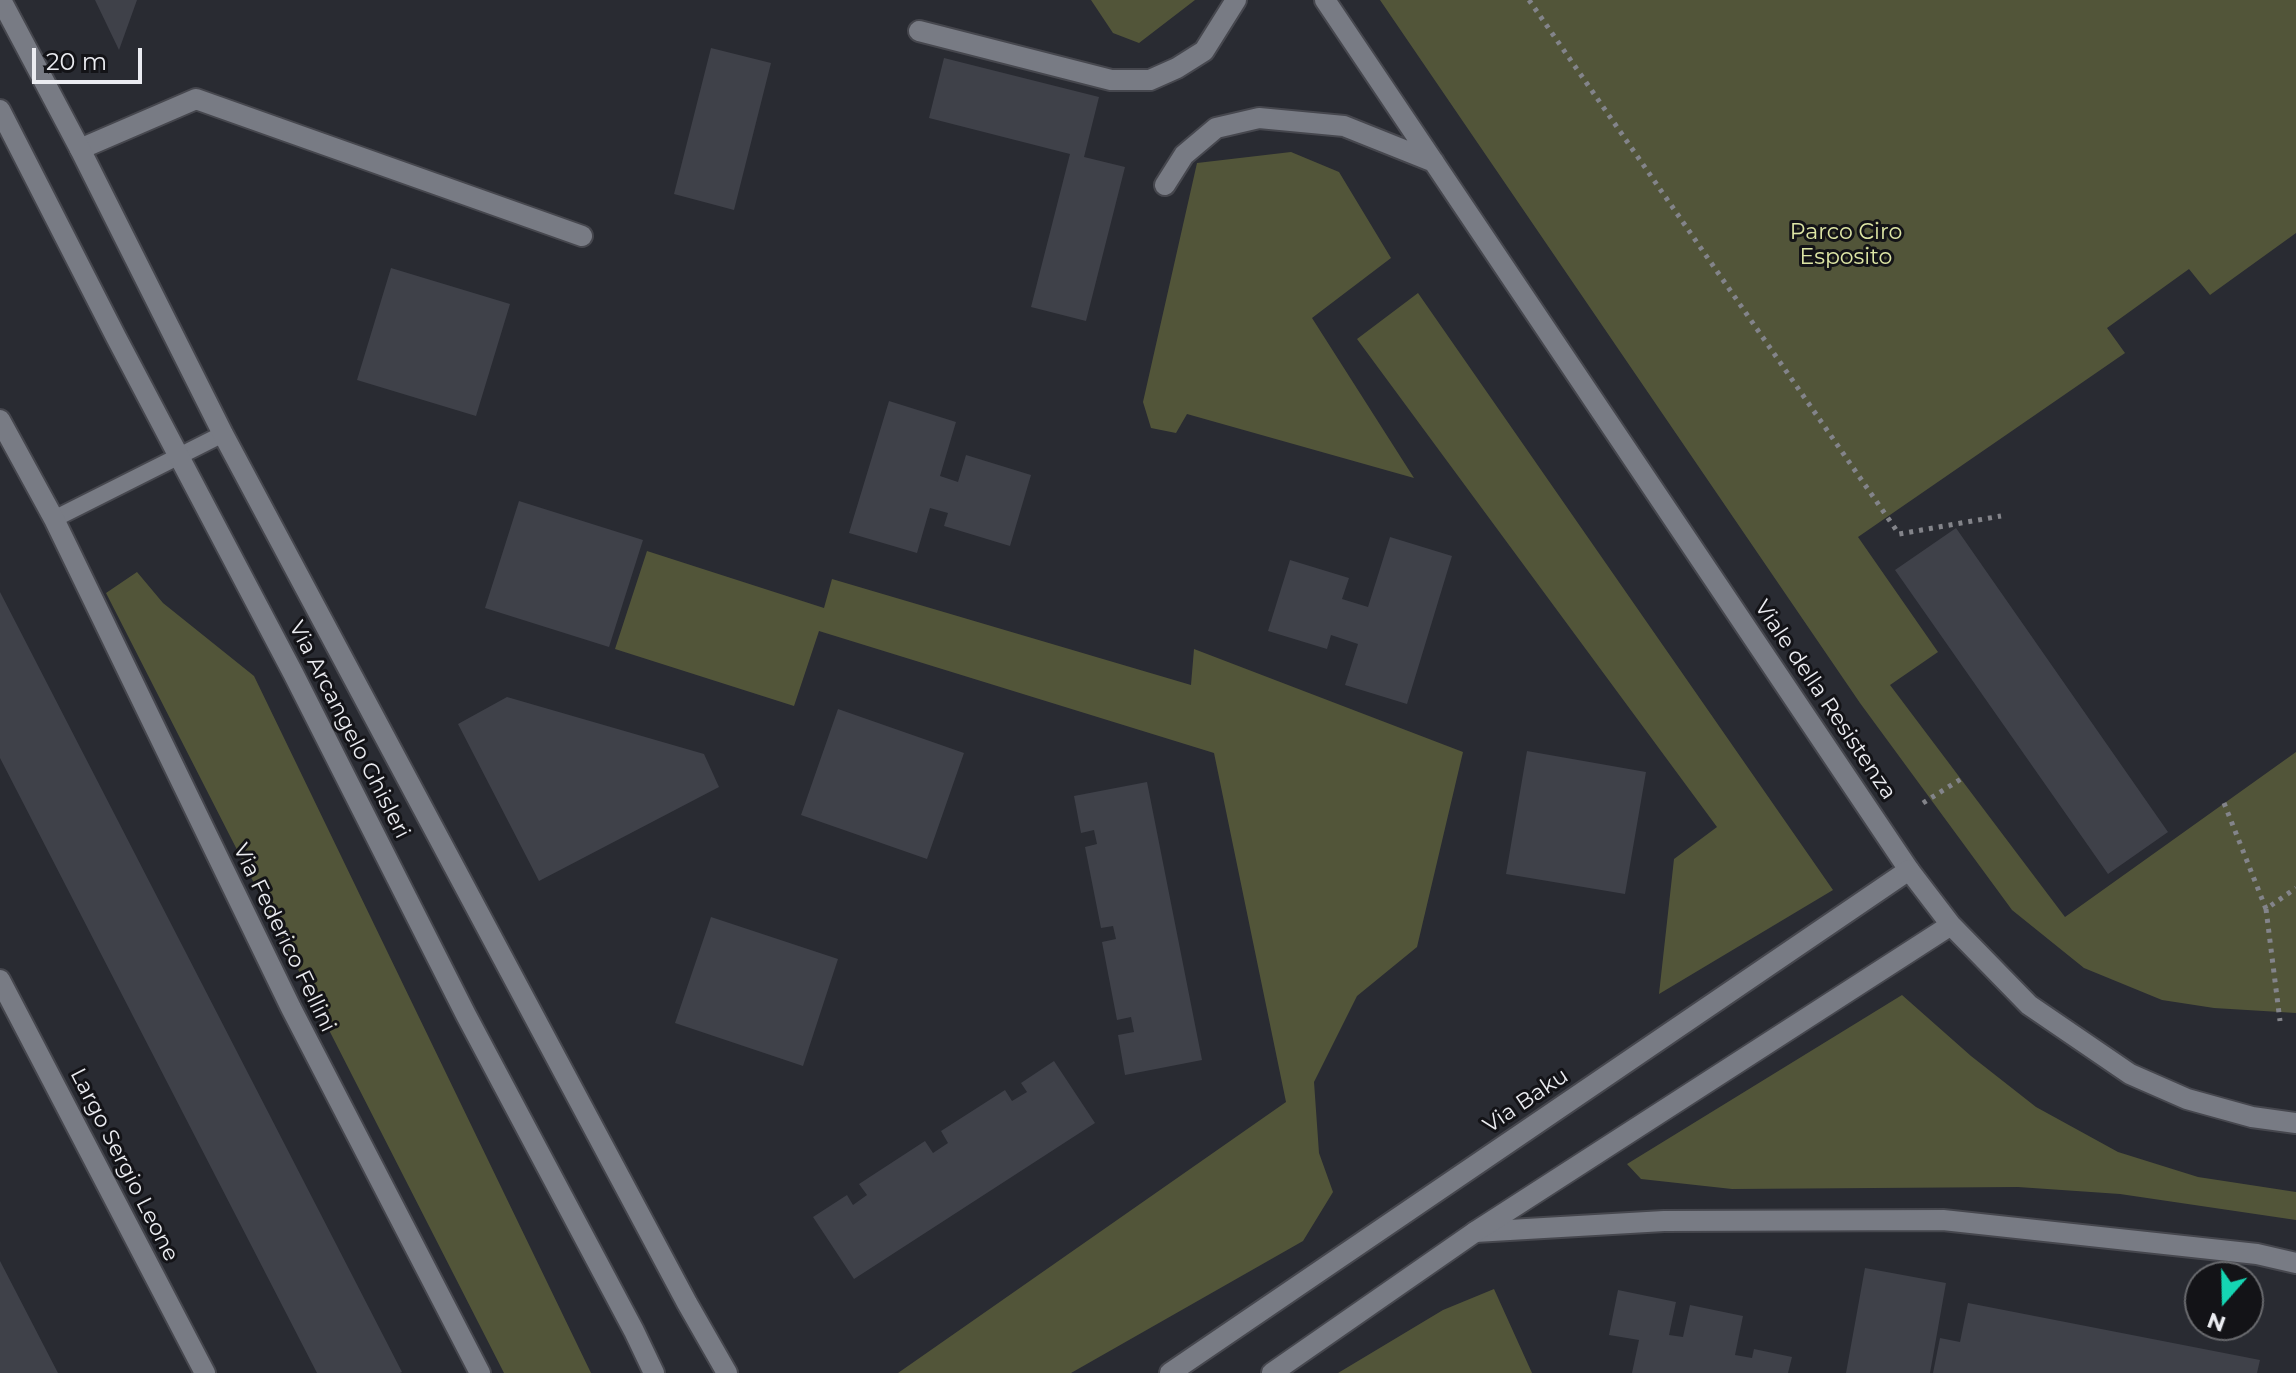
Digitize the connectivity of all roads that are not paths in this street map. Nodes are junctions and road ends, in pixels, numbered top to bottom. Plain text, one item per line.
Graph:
1 (1, 0) edge
2 (1236, 0) edge
3 (1325, 0) edge
4 (919, 31) dead end
5 (0, 110) edge
6 (80, 149) junction
7 (1434, 162) junction
8 (1165, 185) dead end
9 (582, 236) dead end
10 (0, 420) edge
11 (223, 434) junction
12 (179, 456) junction
13 (54, 519) junction
14 (1909, 870) junction
15 (1951, 925) junction
16 (0, 980) edge
17 (2296, 1123) edge
18 (1475, 1232) junction
19 (2296, 1263) edge
20 (205, 1373) edge
21 (480, 1373) edge
22 (654, 1373) edge
23 (727, 1373) edge
24 (1170, 1373) edge
25 (1272, 1373) edge

1 - 6 street, Via Arcangelo Ghisleri
2 - 4 street
3 - 7 street, Viale della Resistenza
5 - 12 street, Via Arcangelo Ghisleri
6 - 9 street
6 - 11 street, Via Arcangelo Ghisleri
7 - 8 street
7 - 14 street, Viale della Resistenza
10 - 13 street, Via Federico Fellini
11 - 12 lane
11 - 23 street, Via Arcangelo Ghisleri
12 - 13 lane
12 - 22 street, Via Arcangelo Ghisleri
13 - 21 street, Via Federico Fellini
14 - 15 street, Viale della Resistenza
14 - 24 street, Via Baku
15 - 17 street, Viale della Resistenza
15 - 18 street
16 - 20 street, Largo Sergio Leone
18 - 19 street
18 - 25 street

